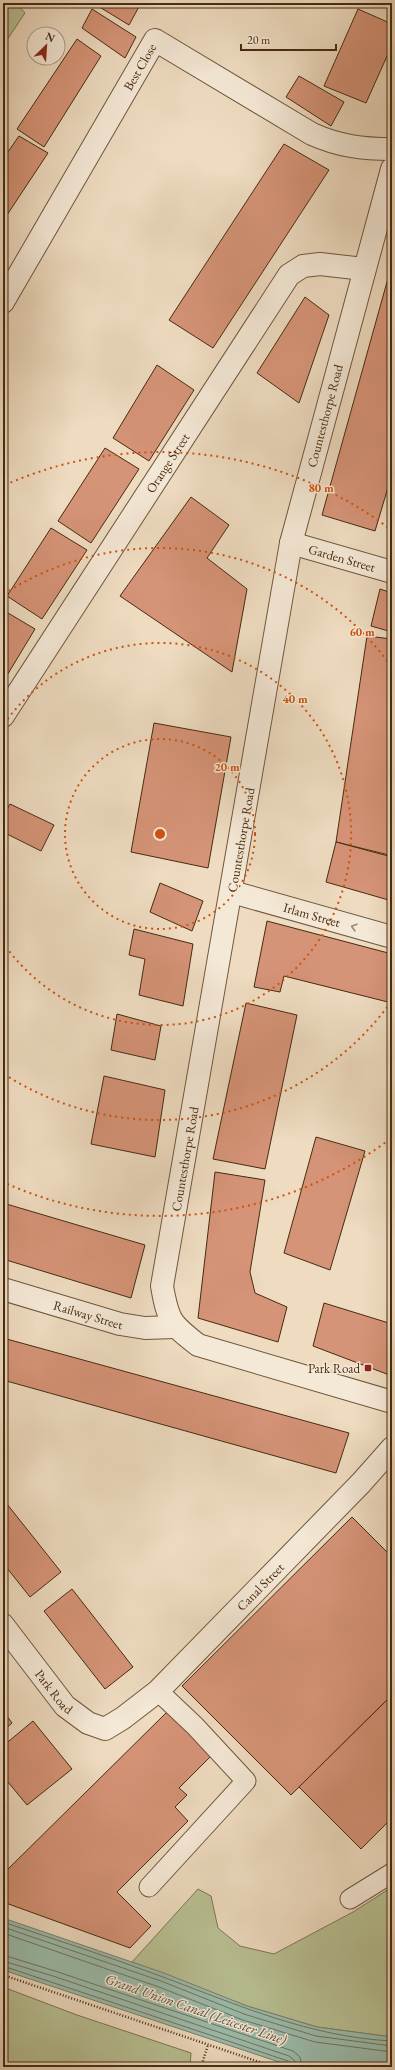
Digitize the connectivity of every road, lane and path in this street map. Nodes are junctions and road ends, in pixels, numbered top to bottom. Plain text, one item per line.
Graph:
1 (392, 149) edge
2 (392, 169) edge
3 (388, 200) edge
4 (364, 269) junction
5 (3, 302) edge
6 (291, 543) junction
7 (392, 572) edge
8 (3, 716) edge
9 (232, 892) junction
10 (392, 937) edge
11 (3, 1290) edge
12 (175, 1327) junction
13 (392, 1402) edge
14 (392, 1448) edge
15 (3, 1625) edge
16 (158, 1690) junction
17 (123, 1718) joint
18 (392, 1873) edge
19 (149, 1887) dead end
20 (350, 1899) dead end
21 (3, 1975) edge
22 (208, 2045) junction
23 (201, 2067) edge
24 (274, 2067) edge

1 - 5 street, Best Close
2 - 3 street, Countesthorpe Road
3 - 4 street, Countesthorpe Road
4 - 6 street, Countesthorpe Road
4 - 8 street, Orange Street
6 - 7 street, Garden Street
6 - 9 street, Countesthorpe Road
10 -> 9 street, Irlam Street
9 - 12 street, Countesthorpe Road
11 - 12 street, Railway Street
12 - 13 street
14 - 16 street, Canal Street
15 - 17 street, Park Road
16 - 17 street, Canal Street
16 - 19 lane
18 - 20 lane
21 - 22 path
22 - 23 path
22 - 24 path

